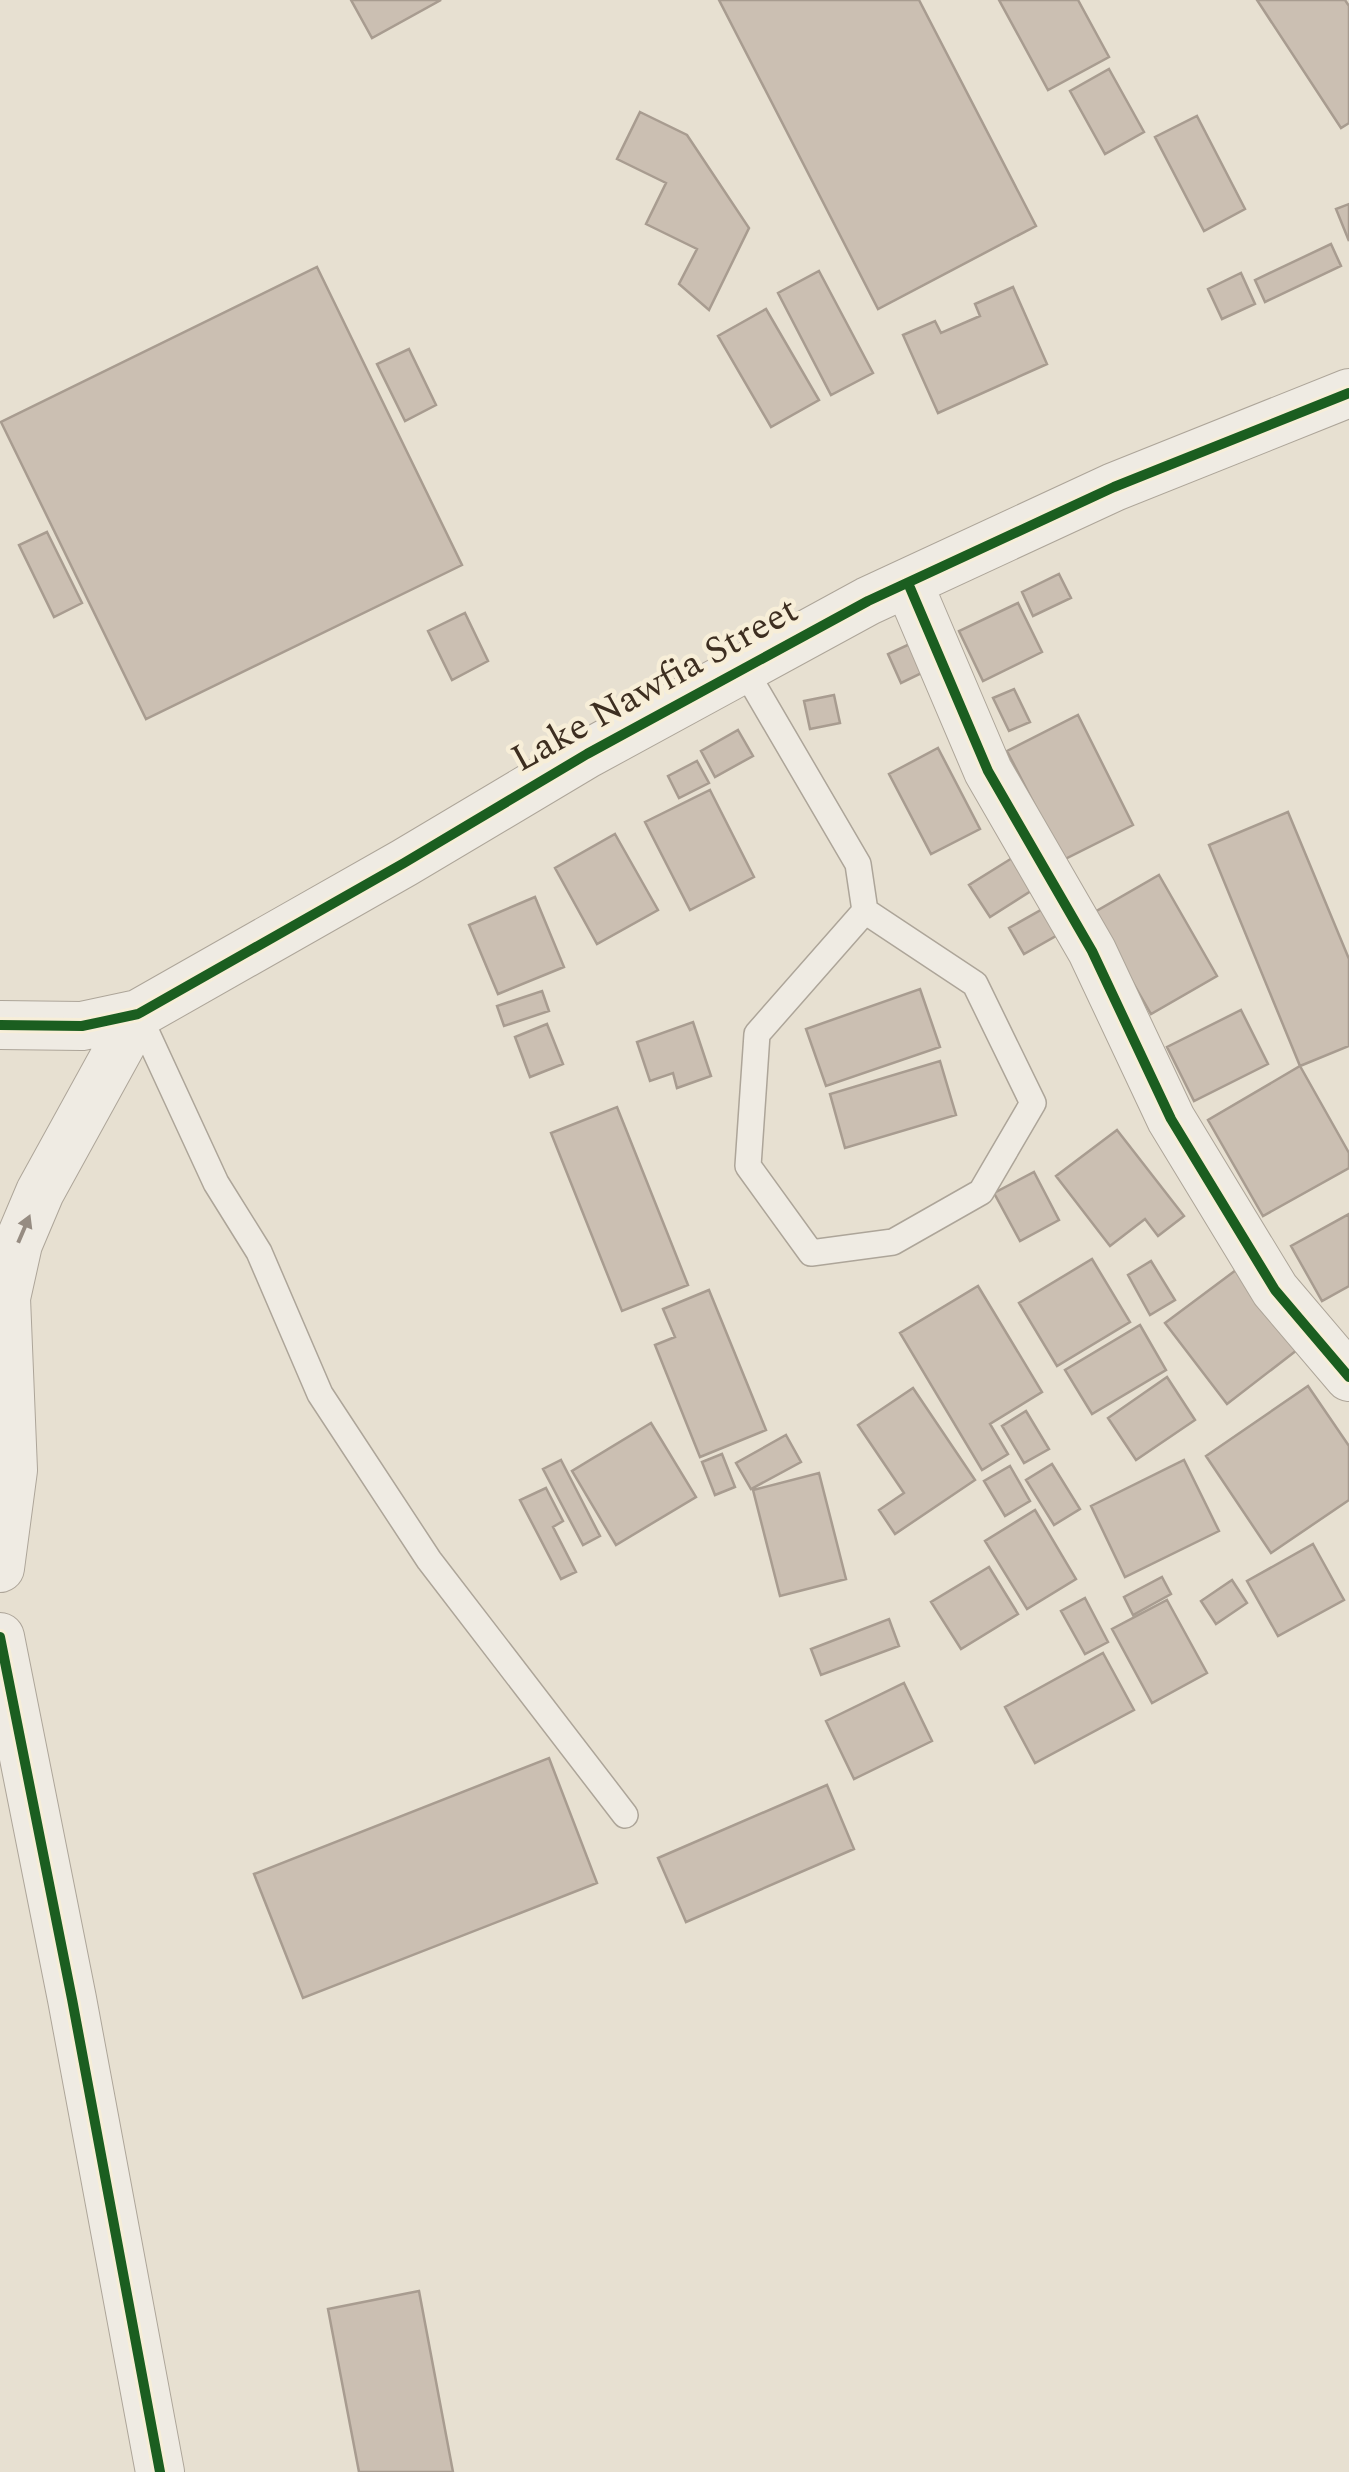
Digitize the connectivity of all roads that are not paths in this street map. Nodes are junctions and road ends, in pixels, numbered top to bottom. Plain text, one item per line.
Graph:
1 (1349, 393) edge
2 (908, 582) junction
3 (744, 670) junction
4 (864, 911) junction
5 (138, 1014) junction
6 (0, 1025) edge
7 (1349, 1377) edge
8 (0, 1568) edge
9 (0, 1638) edge
10 (624, 1815) dead end
11 (160, 2472) edge

1 - 2 street, Lake Nawfia Street
2 - 3 street, Lake Nawfia Street
2 - 7 street
3 - 4 lane
3 - 5 street, Lake Nawfia Street
4 - 4 lane
5 - 6 street, Lake Nawfia Street
8 -> 5 street
5 - 10 lane
9 - 11 street

